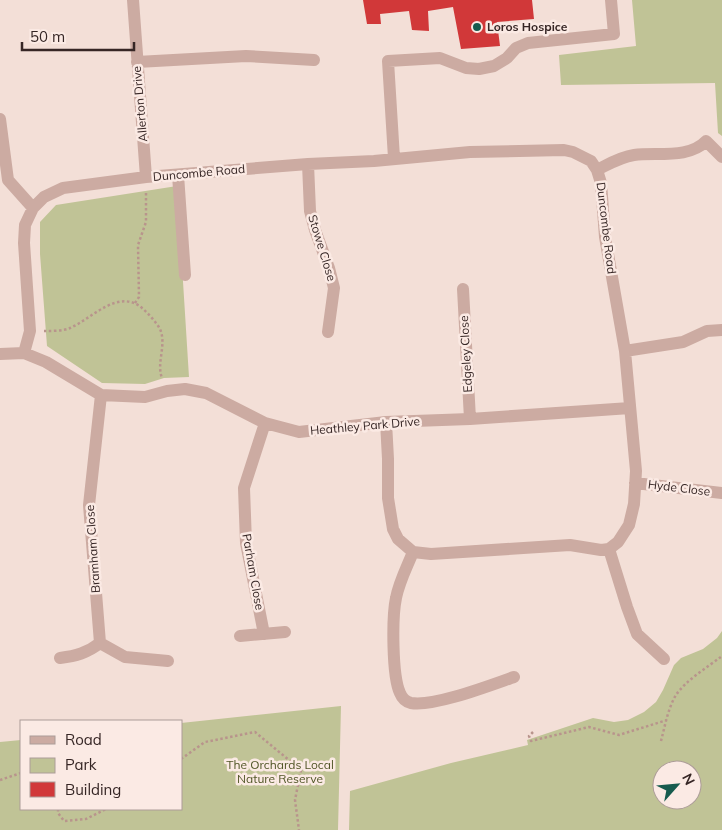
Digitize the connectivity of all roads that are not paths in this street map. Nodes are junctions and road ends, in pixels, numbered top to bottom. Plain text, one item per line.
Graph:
1 (133, 0) edge
2 (611, 0) edge
3 (314, 60) dead end
4 (137, 62) junction
5 (0, 119) edge
6 (722, 157) edge
7 (394, 158) junction
8 (308, 164) junction
9 (597, 170) junction
10 (178, 174) junction
11 (146, 177) junction
12 (33, 208) junction
13 (185, 275) dead end
14 (463, 289) dead end
15 (722, 330) edge
16 (328, 332) dead end
17 (626, 351) junction
18 (24, 353) junction
19 (0, 354) edge
20 (101, 395) junction
21 (630, 408) junction
22 (470, 419) junction
23 (386, 422) junction
24 (265, 423) junction
25 (635, 483) junction
26 (722, 493) edge
27 (609, 549) junction
28 (413, 552) junction
29 (285, 632) dead end
30 (264, 634) junction
31 (240, 636) dead end
32 (100, 643) junction
33 (60, 658) dead end
34 (664, 659) dead end
35 (168, 661) dead end
36 (514, 677) dead end

1 - 4 street, Allerton Drive
2 - 7 street
3 - 4 street
4 - 11 street, Allerton Drive
5 - 12 street
6 - 9 street
7 - 8 street, Duncombe Road
7 - 9 street, Duncombe Road
8 - 10 street, Duncombe Road
8 - 16 street, Stowe Close
9 - 17 street, Duncombe Road
10 - 11 street, Duncombe Road
10 - 13 street
11 - 12 street, Duncombe Road
12 - 18 street
14 - 22 street, Edgeley Close
15 - 17 street
17 - 21 street, Duncombe Road
18 - 19 street, Heathley Park Drive
18 - 20 street, Heathley Park Drive
20 - 24 street, Heathley Park Drive
20 - 32 street, Bramham Close
21 - 22 street, Heathley Park Drive
21 - 25 street, Duncombe Road
22 - 23 street, Heathley Park Drive
23 - 24 street, Heathley Park Drive
23 - 28 street
24 - 30 street, Parham Close
25 - 26 street, Hyde Close
25 - 27 street, Duncombe Road
27 - 28 street
27 - 34 street
28 - 36 street
29 - 30 street
30 - 31 street
32 - 33 street
32 - 35 street

